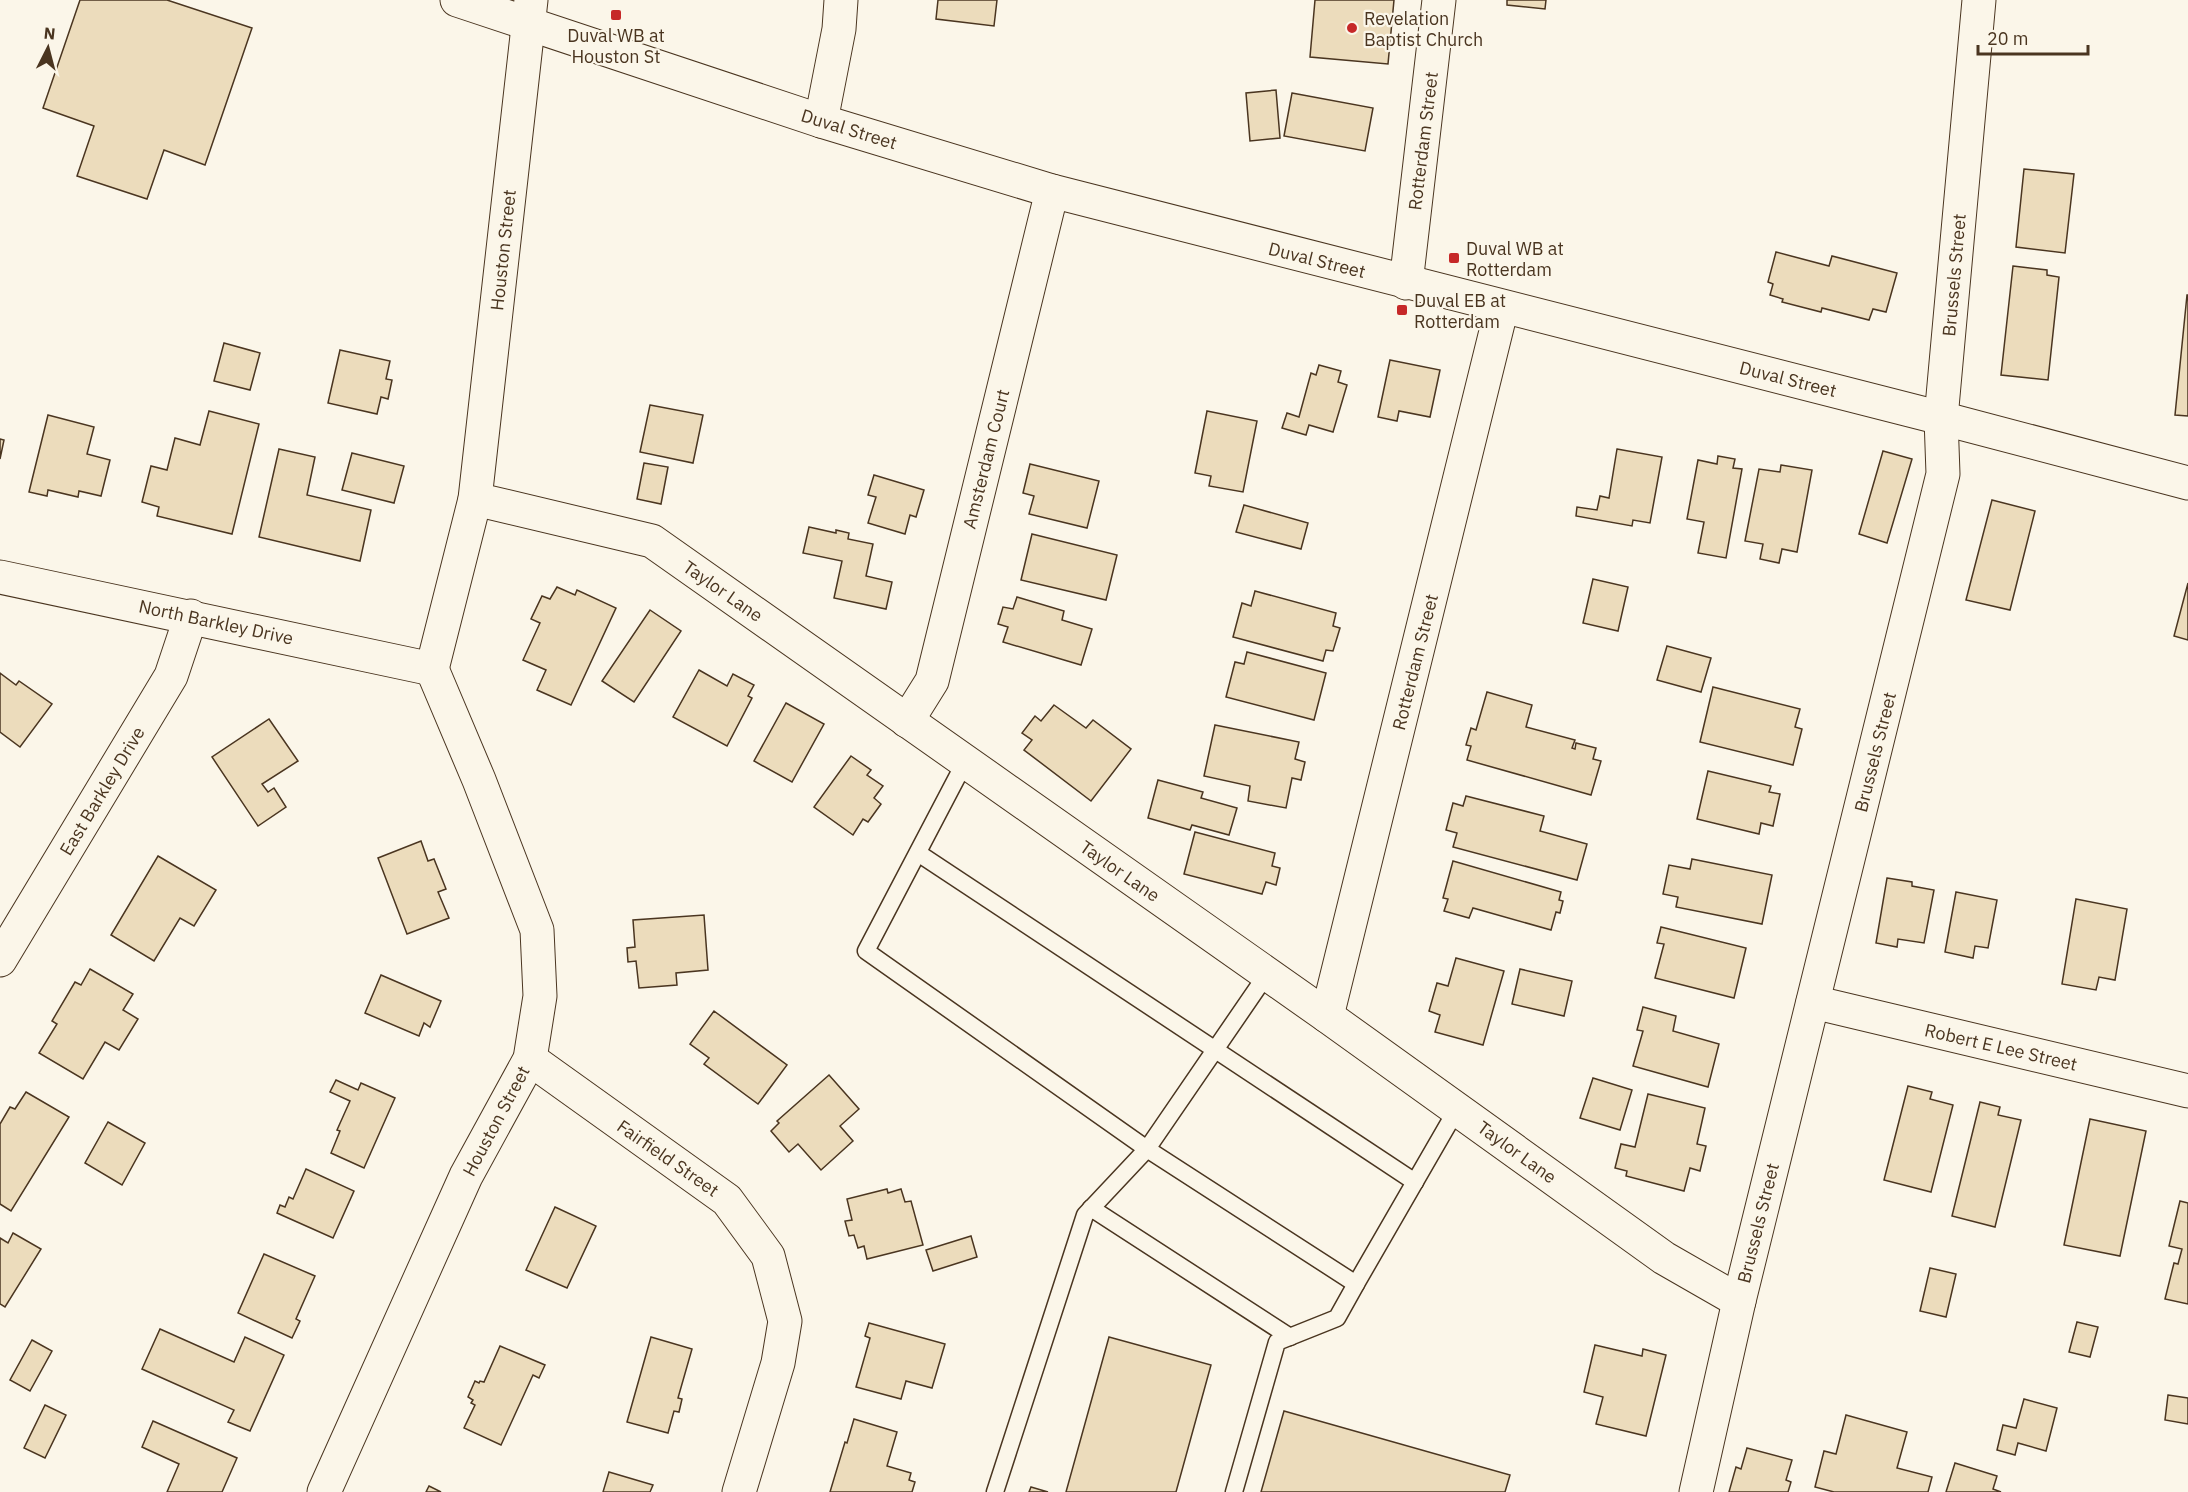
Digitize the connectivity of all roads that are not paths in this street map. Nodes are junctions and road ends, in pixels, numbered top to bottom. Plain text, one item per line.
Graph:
1 (457, 0) edge
2 (842, 0) edge
3 (1439, 0) edge
4 (1979, 0) edge
5 (530, 12) edge
6 (821, 121) junction
7 (1052, 191) junction
8 (1406, 283) junction
9 (1502, 307) junction
10 (1941, 418) junction
11 (2188, 483) edge
12 (476, 500) junction
13 (0, 577) edge
14 (191, 616) junction
15 (432, 669) junction
16 (907, 721) junction
17 (965, 762) junction
18 (918, 853) junction
19 (0, 960) edge
20 (1267, 974) junction
21 (1813, 1002) junction
22 (1327, 1017) junction
23 (1214, 1049) junction
24 (530, 1059) junction
25 (2188, 1091) edge
26 (1457, 1109) junction
27 (1147, 1149) junction
28 (1415, 1182) junction
29 (1091, 1208) junction
30 (1356, 1284) junction
31 (1739, 1300) junction
32 (1290, 1337) junction
33 (324, 1492) edge
34 (740, 1492) edge
35 (995, 1492) edge
36 (1234, 1492) edge
37 (1696, 1492) edge

1 - 5 street, Duval Street
2 - 6 street
3 - 8 street, Rotterdam Street
4 - 10 street, Brussels Street
5 - 6 street, Duval Street
5 - 12 street, Houston Street
6 - 7 street, Duval Street
7 - 8 street, Duval Street
7 - 16 street, Amsterdam Court
8 - 9 street, Duval Street
9 - 10 street, Duval Street
9 - 22 street, Rotterdam Street
10 - 11 street, Duval Street
10 - 21 street, Brussels Street
12 - 15 street, Houston Street
12 - 16 street, Taylor Lane
13 - 14 street, North Barkley Drive
14 - 15 street, North Barkley Drive
14 - 19 street, East Barkley Drive
15 - 24 street, Houston Street
16 - 17 street, Taylor Lane
17 - 18 lane
17 - 20 street, Taylor Lane
18 - 23 lane
18 - 27 lane
20 - 22 street, Taylor Lane
20 - 23 lane
21 - 25 street, Robert E Lee Street
21 - 31 street, Brussels Street
22 - 26 street, Taylor Lane
23 - 27 lane
23 - 28 lane
24 - 33 street, Houston Street
24 - 34 street, Fairfield Street
26 - 28 lane
26 - 31 street, Taylor Lane
27 - 29 lane
27 - 30 lane
28 - 30 lane
29 - 32 lane
29 - 35 lane
30 - 32 lane
31 - 37 street, Brussels Street
32 - 36 lane

